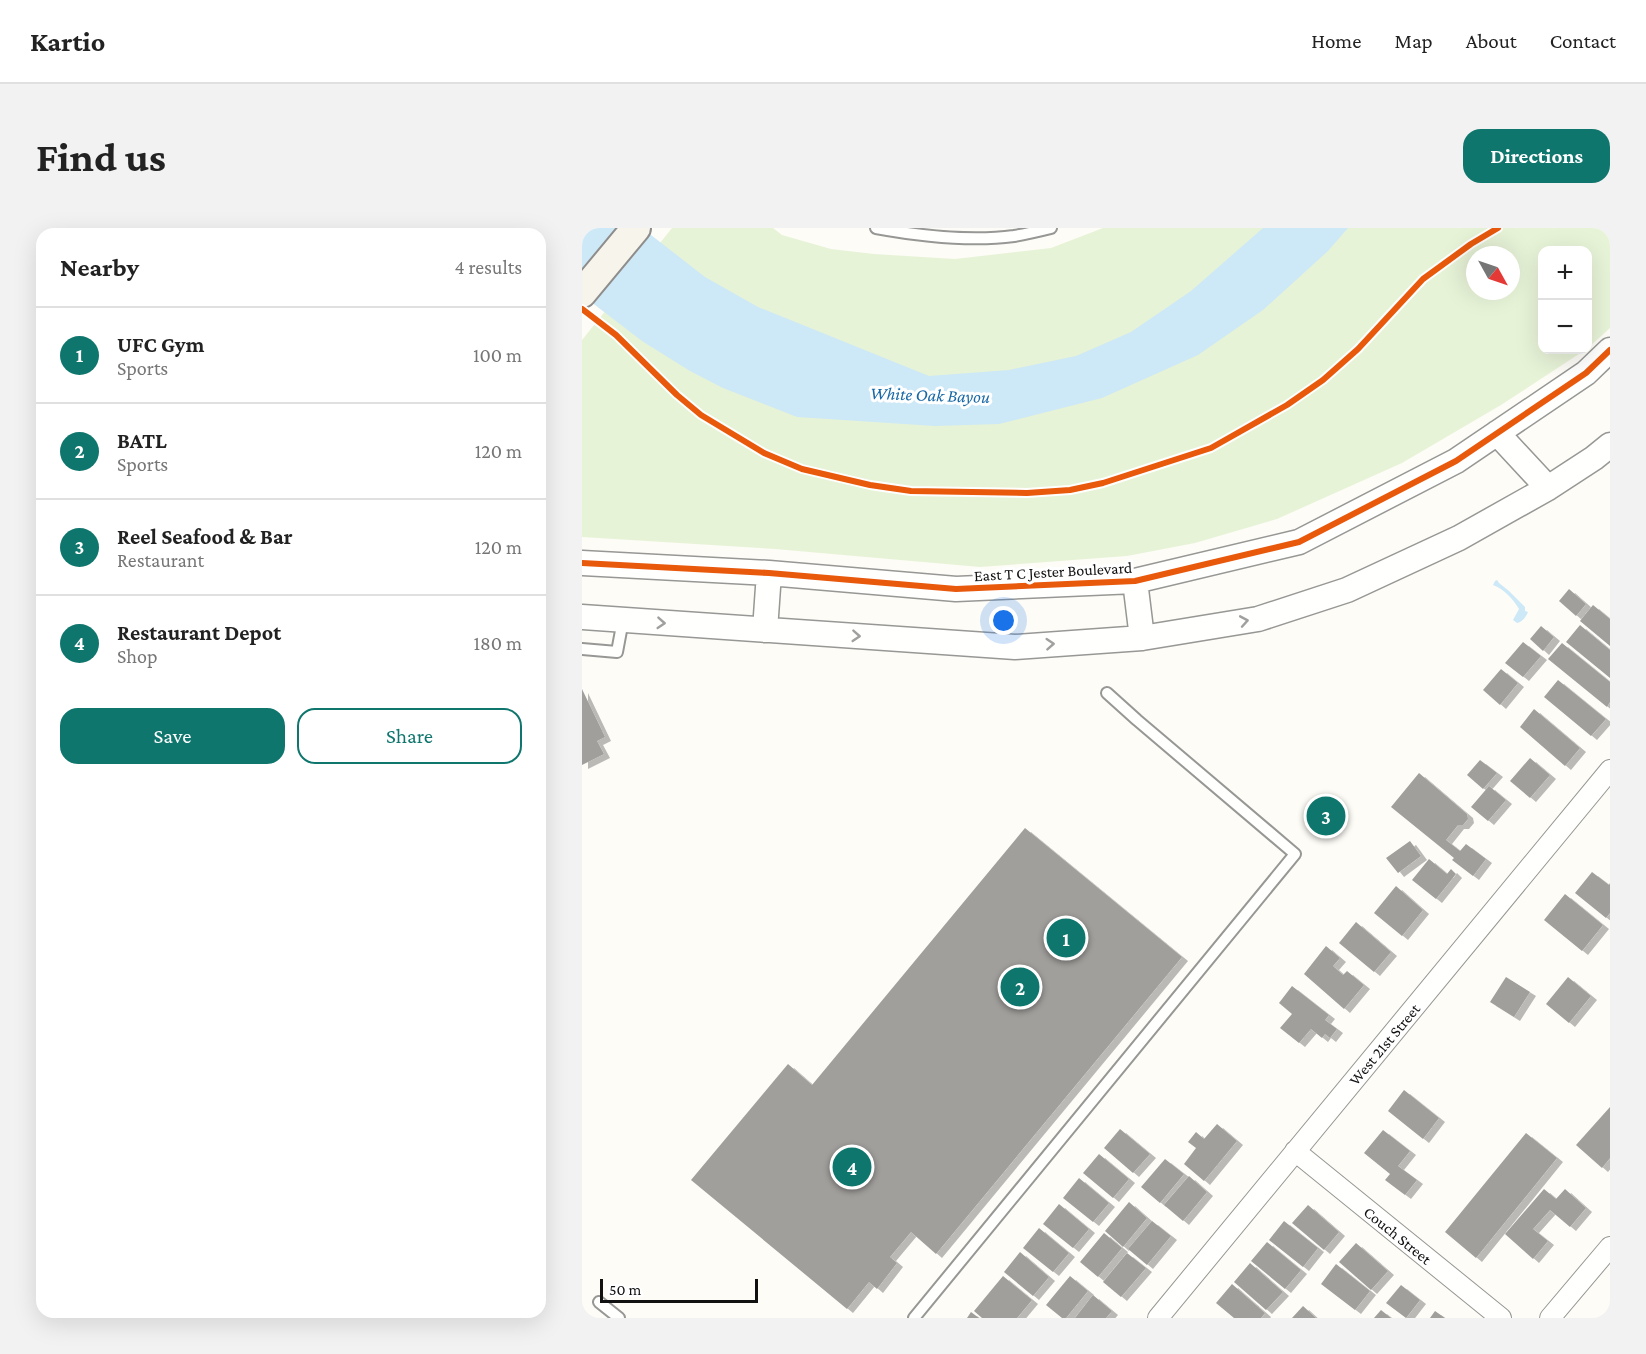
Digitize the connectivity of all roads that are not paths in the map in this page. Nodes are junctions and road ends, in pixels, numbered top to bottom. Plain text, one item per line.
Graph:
1 (636, 228) edge
2 (876, 228) edge
3 (1051, 228) edge
4 (582, 293) edge
5 (1610, 350) edge
6 (1497, 433) junction
7 (1610, 444) edge
8 (1548, 488) junction
9 (582, 562) edge
10 (769, 573) junction
11 (1135, 581) junction
12 (582, 617) edge
13 (623, 620) junction
14 (765, 630) junction
15 (1142, 638) junction
16 (582, 650) edge
17 (1107, 693) dead end
18 (1610, 770) edge
19 (1295, 1151) junction
20 (1610, 1247) edge
21 (599, 1302) dead end
22 (619, 1318) edge
23 (914, 1318) edge
24 (1158, 1318) edge
25 (1501, 1318) edge
26 (1550, 1318) edge

1 - 4 main road
2 - 3 lane
5 - 6 street, East T C Jester Boulevard
6 - 8 street
6 - 11 street, East T C Jester Boulevard
7 - 8 street
15 -> 8 street
9 - 10 street, East T C Jester Boulevard
10 - 11 street, East T C Jester Boulevard
10 - 14 street
11 - 15 street
12 - 13 street
13 -> 14 street
13 - 16 lane
14 -> 15 street
17 - 23 lane
18 - 19 street, West 21st Street
19 - 24 street, West 21st Street
19 - 25 street, Couch Street
20 - 26 street
21 - 22 lane

